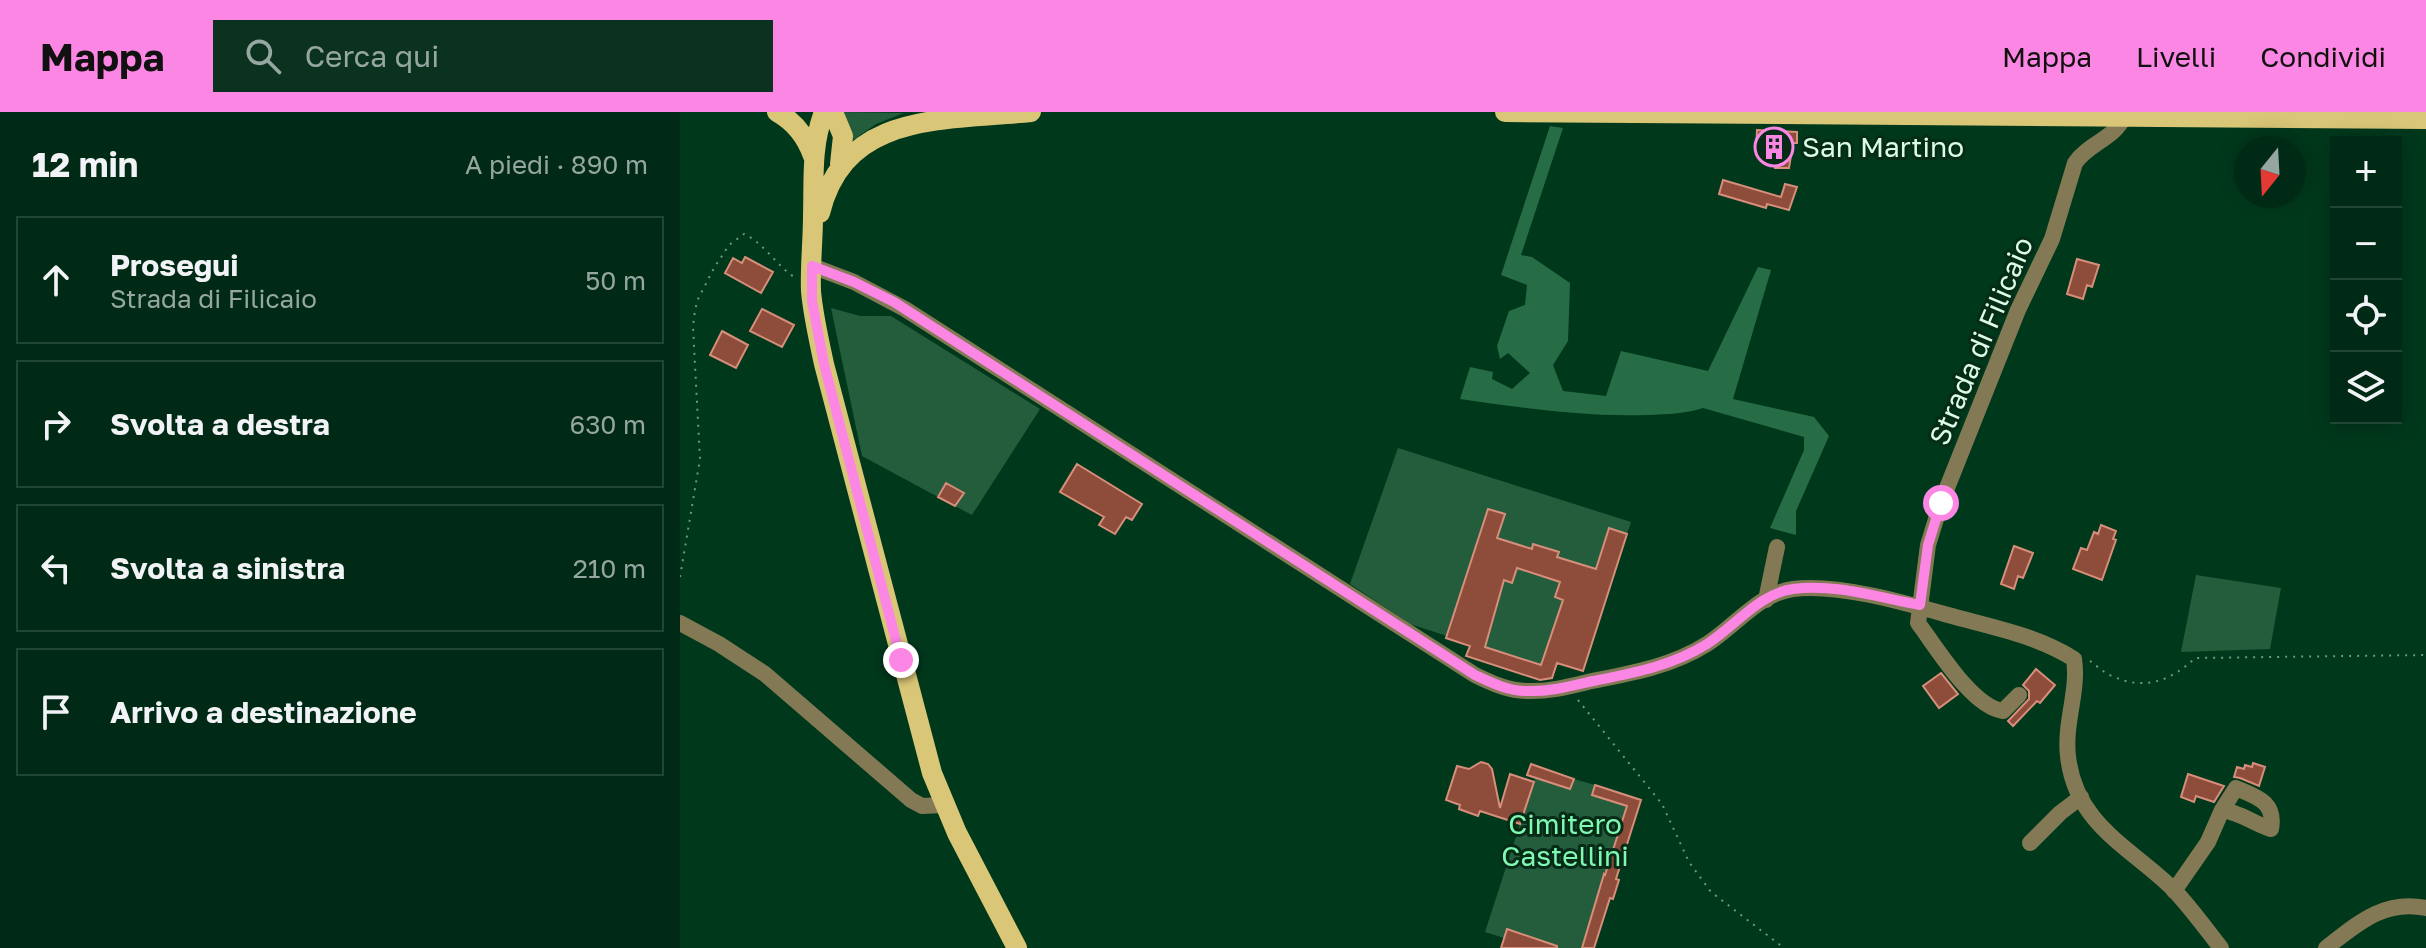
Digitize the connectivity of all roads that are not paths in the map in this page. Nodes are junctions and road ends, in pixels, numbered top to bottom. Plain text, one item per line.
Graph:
1 (777, 112) edge
2 (824, 112) edge
3 (833, 112) edge
4 (1031, 112) edge
5 (1505, 112) edge
6 (2124, 117) junction
7 (2426, 119) edge
8 (813, 156) junction
9 (840, 164) junction
10 (813, 243) junction
11 (812, 273) junction
12 (1777, 547) dead end
13 (1766, 600) junction
14 (1920, 605) junction
15 (680, 623) edge
16 (2019, 695) dead end
17 (2081, 797) junction
18 (944, 805) junction
19 (2222, 810) dead end
20 (2030, 843) dead end
21 (2174, 891) junction
22 (2426, 908) edge
23 (1017, 948) edge
24 (2221, 948) edge
25 (2326, 948) edge

1 - 8 main road
2 - 8 main road
3 - 9 main road
4 - 9 main road
5 - 6 main road
6 - 7 main road
6 - 14 street, Strada di Filicaio
8 - 10 main road
9 - 10 main road
10 - 11 main road
11 - 13 street
11 - 18 main road
12 - 13 street
13 - 14 street
14 - 16 street
14 - 17 street
15 - 18 street
17 - 20 street
17 - 21 street
18 - 23 main road
19 - 21 street
21 - 24 street
22 - 25 street

